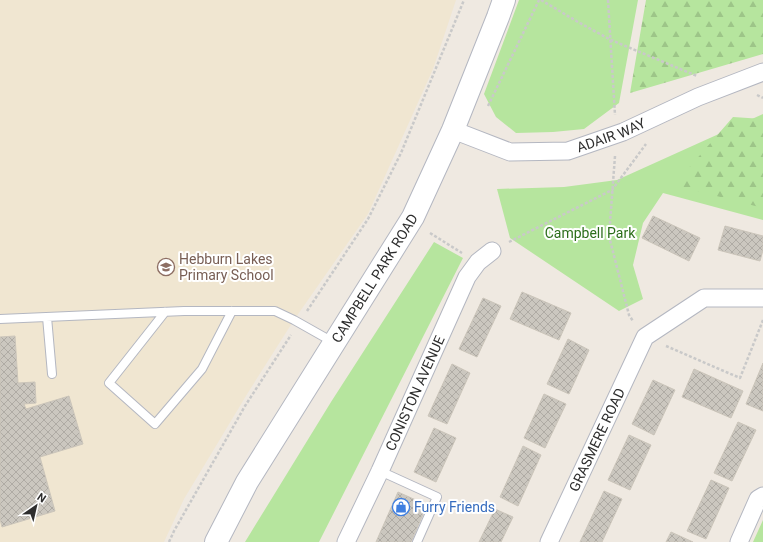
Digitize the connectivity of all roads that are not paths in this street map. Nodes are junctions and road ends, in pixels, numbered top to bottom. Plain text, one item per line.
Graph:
1 (504, 0) edge
2 (763, 72) edge
3 (453, 130) junction
4 (492, 251) road end
5 (763, 298) edge
6 (232, 311) junction
7 (165, 312) junction
8 (47, 317) junction
9 (0, 319) edge
10 (334, 343) junction
11 (52, 374) dead end
12 (380, 471) junction
13 (763, 496) edge
14 (216, 542) edge
15 (346, 542) edge
16 (417, 542) edge
17 (549, 542) edge
18 (739, 542) edge

1 - 3 street, CAMPBELL PARK ROAD
2 - 3 street, ADAIR WAY
3 - 10 street, CAMPBELL PARK ROAD
4 - 12 street, CONISTON AVENUE
5 - 17 street, GRASMERE ROAD
6 - 7 lane
6 - 7 lane
6 - 10 lane
7 - 8 lane
8 - 9 lane
8 - 11 lane
10 - 14 street, CAMPBELL PARK ROAD
12 - 15 street, CONISTON AVENUE
12 - 16 lane
13 - 18 street

